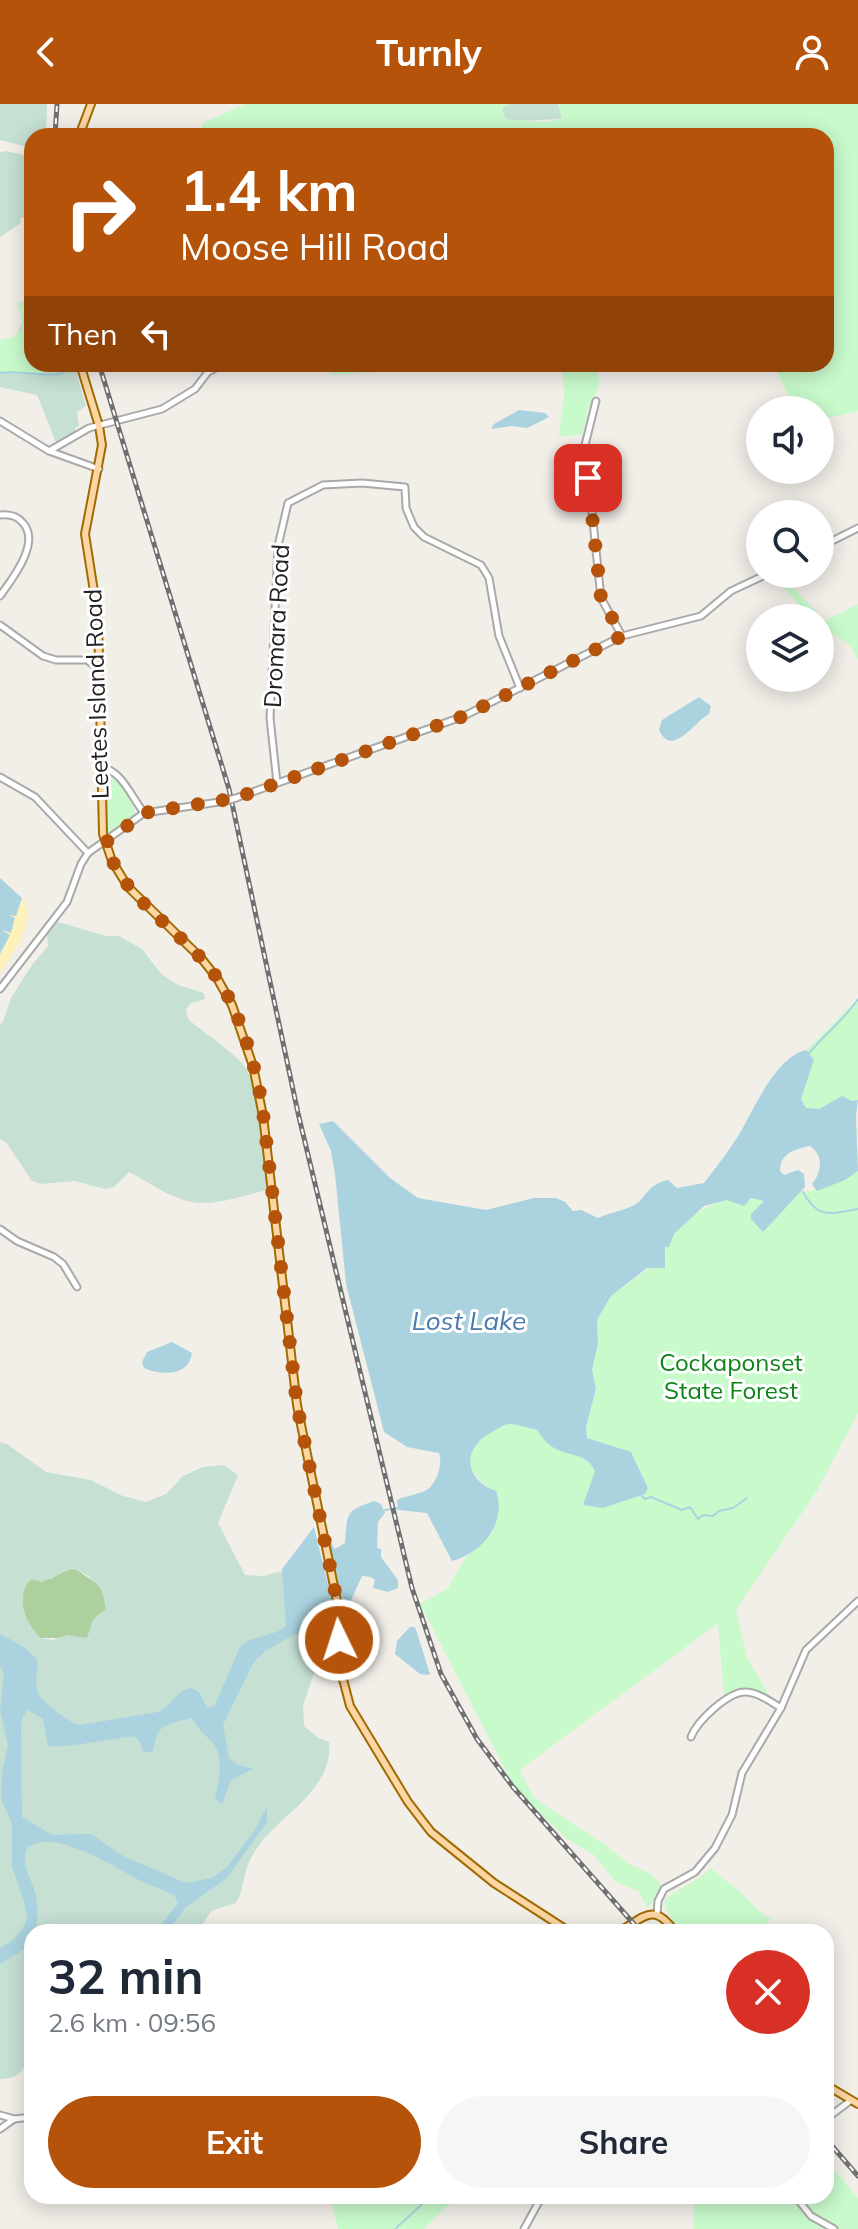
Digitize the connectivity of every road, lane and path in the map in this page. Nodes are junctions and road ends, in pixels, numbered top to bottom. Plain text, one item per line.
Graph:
1 (91, 104) edge
2 (82, 128) edge
3 (82, 372) edge
4 (208, 372) edge
5 (596, 401) dead end
6 (0, 421) edge
7 (99, 426) junction
8 (49, 451) junction
9 (99, 469) junction
10 (0, 515) edge
11 (858, 528) edge
12 (834, 540) edge
13 (746, 584) edge
14 (0, 596) edge
15 (0, 625) edge
16 (622, 636) junction
17 (98, 653) junction
18 (87, 660) junction
19 (98, 668) junction
20 (520, 688) junction
21 (100, 766) junction
22 (0, 777) edge
23 (277, 783) junction
24 (144, 813) junction
25 (105, 843) junction
26 (88, 853) junction
27 (0, 989) edge
28 (0, 1229) edge
29 (77, 1287) dead end
30 (858, 1601) edge
31 (781, 1708) junction
32 (691, 1737) dead end
33 (657, 1914) junction
34 (558, 1924) edge
35 (630, 1924) edge
36 (669, 1924) edge
37 (834, 2090) edge
38 (850, 2101) junction
39 (858, 2104) edge
40 (834, 2113) edge
41 (0, 2115) edge
42 (24, 2118) edge
43 (14, 2119) junction
44 (0, 2129) edge
45 (538, 2204) edge
46 (801, 2204) edge
47 (524, 2229) edge
48 (834, 2229) edge

1 - 2 main road
3 - 7 main road, Leetes Island Road
4 - 7 street
5 - 16 street
6 - 8 street
7 - 8 street
7 - 9 main road, Leetes Island Road
8 - 9 street
9 - 17 main road, Leetes Island Road
10 - 14 street
11 - 12 street
13 - 16 street
15 - 18 street
16 - 20 street
17 - 18 street
17 - 19 main road, Leetes Island Road
18 - 19 street
19 - 21 main road, Leetes Island Road
20 - 23 street
20 - 23 street, Dromara Road
21 - 24 street
21 - 25 main road, Leetes Island Road
22 - 26 street
23 - 24 street, bridge
24 - 25 street
25 - 26 street
25 - 34 main road, Leetes Island Road
26 - 27 street
28 - 29 street
30 - 31 street
31 - 32 street
31 - 33 street
33 - 35 main road
33 - 36 main road
37 - 38 main road
38 - 39 main road
38 - 40 street
41 - 43 street
42 - 43 street
43 - 44 street
45 - 47 street
46 - 48 street

